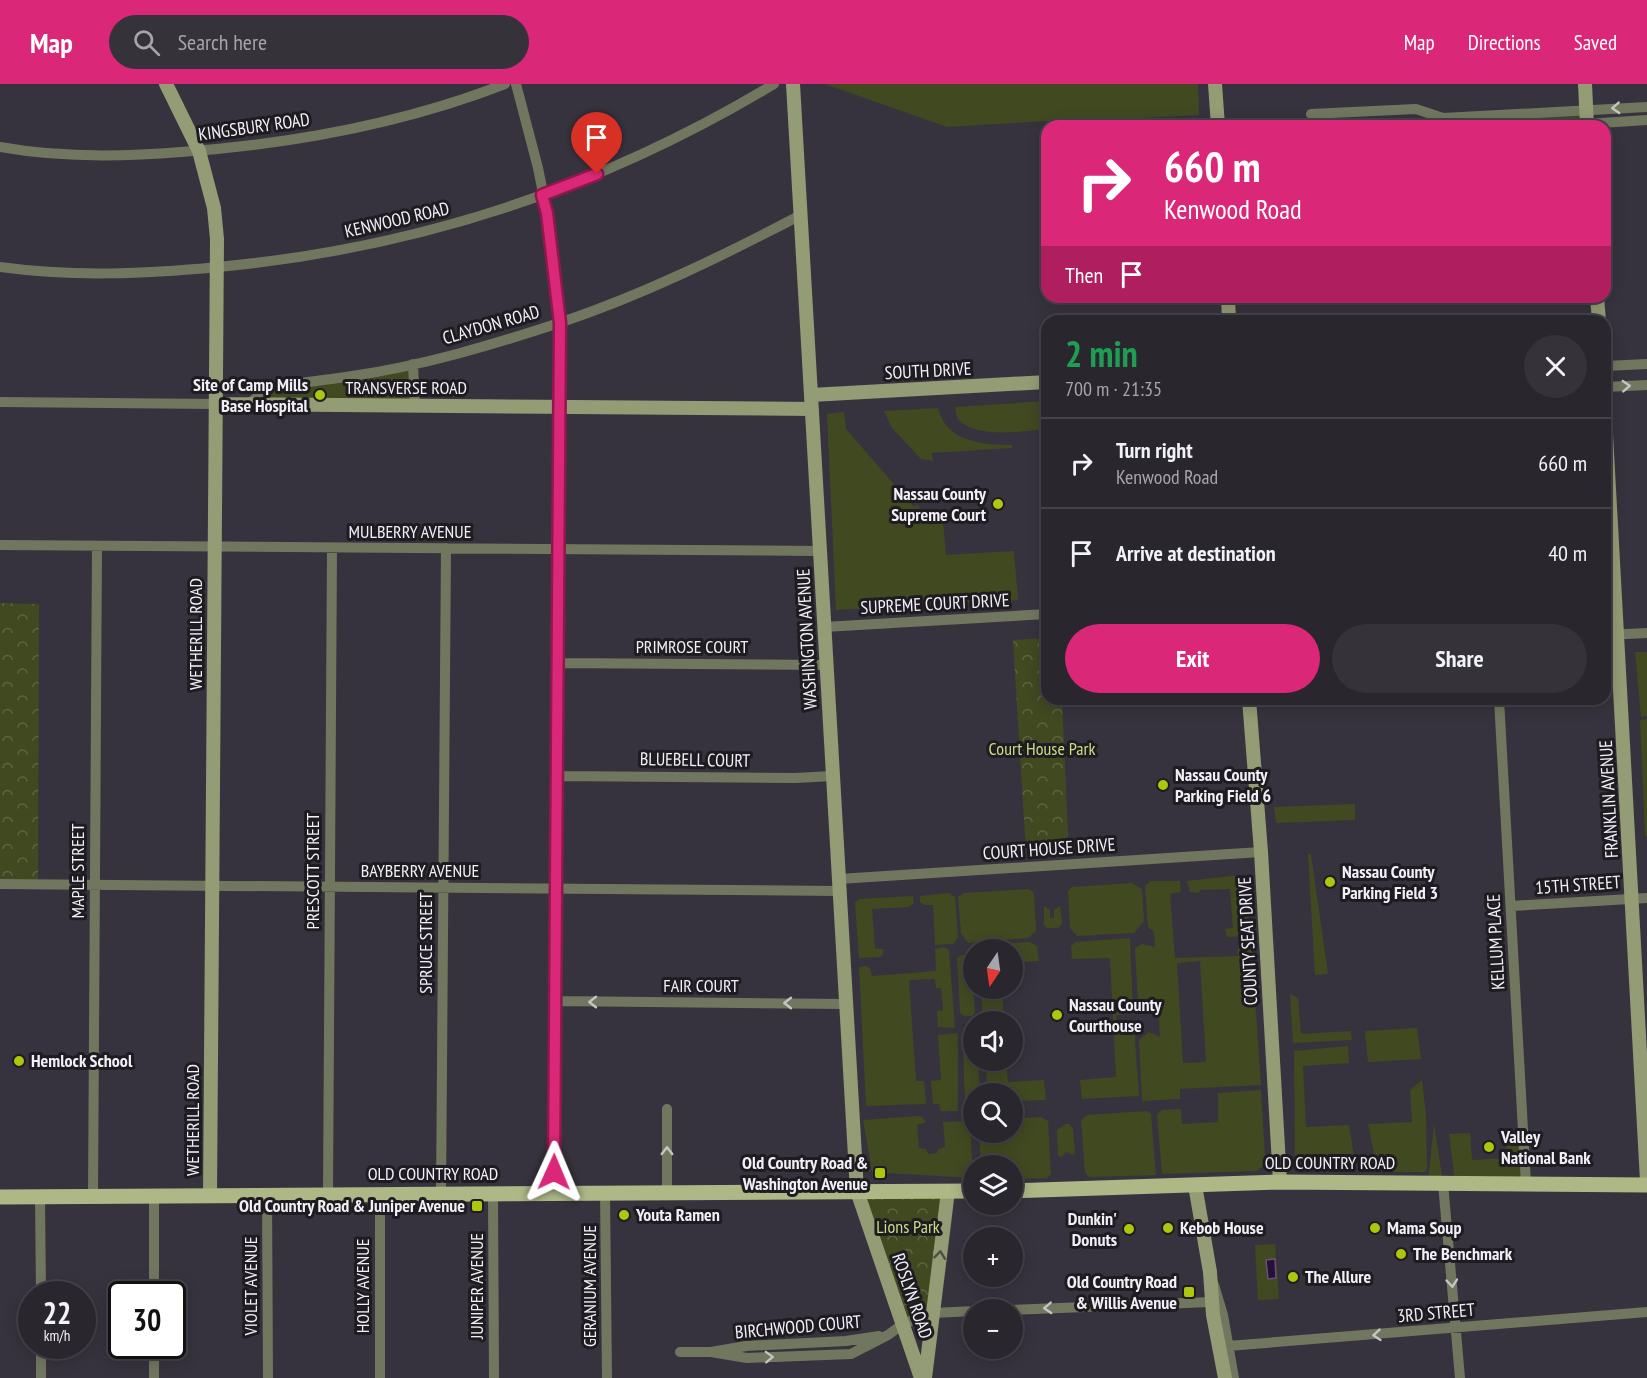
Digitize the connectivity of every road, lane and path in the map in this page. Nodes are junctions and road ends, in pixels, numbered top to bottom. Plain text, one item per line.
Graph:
1 (166, 84) edge
2 (505, 84) edge
3 (516, 84) edge
4 (774, 84) edge
5 (793, 84) edge
6 (1215, 84) edge
7 (1585, 84) edge
8 (1647, 107) edge
9 (1311, 114) dead end
10 (1218, 120) edge
11 (1586, 120) edge
12 (1647, 120) edge
13 (0, 147) edge
14 (200, 151) junction
15 (542, 195) junction
16 (801, 215) junction
17 (0, 267) edge
18 (216, 267) junction
19 (560, 323) junction
20 (413, 364) junction
21 (1647, 364) edge
22 (1611, 366) edge
23 (1041, 383) edge
24 (1647, 385) edge
25 (1611, 387) edge
26 (0, 402) edge
27 (812, 402) junction
28 (216, 404) junction
29 (249, 404) junction
30 (415, 406) junction
31 (560, 407) junction
32 (0, 545) edge
33 (97, 546) junction
34 (215, 547) junction
35 (332, 548) junction
36 (446, 548) junction
37 (559, 549) junction
38 (820, 551) junction
39 (1041, 614) edge
40 (824, 627) junction
41 (1647, 633) edge
42 (1611, 635) edge
43 (558, 663) junction
44 (827, 665) junction
45 (1249, 705) edge
46 (1499, 705) edge
47 (557, 776) junction
48 (833, 776) junction
49 (1261, 852) junction
50 (0, 885) edge
51 (95, 885) junction
52 (839, 885) junction
53 (212, 886) junction
54 (330, 887) junction
55 (443, 888) junction
56 (556, 888) junction
57 (1647, 897) edge
58 (1632, 898) junction
59 (1511, 906) junction
60 (556, 1001) junction
61 (846, 1004) junction
62 (667, 1109) dead end
63 (1280, 1182) junction
64 (1443, 1183) junction
65 (1647, 1183) edge
66 (1526, 1184) junction
67 (1195, 1185) junction
68 (857, 1191) junction
69 (948, 1191) junction
70 (963, 1191) edge
71 (1023, 1191) edge
72 (493, 1193) junction
73 (554, 1193) junction
74 (605, 1193) junction
75 (667, 1193) junction
76 (328, 1194) junction
77 (380, 1194) junction
78 (441, 1194) junction
79 (210, 1195) junction
80 (267, 1195) junction
81 (93, 1196) junction
82 (154, 1196) junction
83 (0, 1197) edge
84 (40, 1197) junction
85 (1210, 1272) junction
86 (41, 1281) edge
87 (154, 1281) edge
88 (1211, 1302) junction
89 (1023, 1310) edge
90 (963, 1312) edge
91 (1647, 1312) edge
92 (933, 1313) junction
93 (903, 1324) junction
94 (1456, 1328) junction
95 (1228, 1346) junction
96 (680, 1352) dead end
97 (41, 1359) edge
98 (154, 1359) edge
99 (41, 1378) edge
100 (154, 1378) edge
101 (268, 1378) edge
102 (380, 1378) edge
103 (494, 1378) edge
104 (607, 1378) edge
105 (923, 1378) edge
106 (1224, 1378) edge
107 (1234, 1378) edge
108 (1460, 1378) edge

1 - 14 street, WETHERILL ROAD
2 - 14 street, KINGSBURY ROAD
3 - 15 street
4 - 15 street, KENWOOD ROAD
5 - 16 street, WASHINGTON AVENUE
6 - 10 street
7 - 11 street
8 -> 11 street
9 - 11 street
11 - 12 street
13 - 14 street, KINGSBURY ROAD
14 - 18 street, WETHERILL ROAD
15 - 18 street, KENWOOD ROAD
15 - 19 street
16 - 19 street, CLAYDON ROAD
16 - 27 street, WASHINGTON AVENUE
17 - 18 street, KENWOOD ROAD
18 - 28 street, WETHERILL ROAD
19 - 20 street, CLAYDON ROAD
19 - 31 street
20 - 29 street, CLAYDON ROAD
20 - 30 street
21 - 22 street
23 - 27 street, SOUTH DRIVE
25 -> 24 street
26 - 28 street, TRANSVERSE ROAD
27 - 31 street, TRANSVERSE ROAD
27 - 38 street, WASHINGTON AVENUE
28 - 29 street, TRANSVERSE ROAD
28 - 34 street, WETHERILL ROAD
29 - 30 street, TRANSVERSE ROAD
30 - 31 street, TRANSVERSE ROAD
31 - 37 street
32 - 33 street, MULBERRY AVENUE
33 - 34 street, MULBERRY AVENUE
33 - 51 street, MAPLE STREET
34 - 35 street, MULBERRY AVENUE
34 - 53 street, WETHERILL ROAD
35 - 36 street, MULBERRY AVENUE
35 - 54 street, PRESCOTT STREET
36 - 37 street, MULBERRY AVENUE
36 - 55 street, SPRUCE STREET
37 - 38 street, MULBERRY AVENUE
37 - 43 street
38 - 40 street, WASHINGTON AVENUE
39 - 40 street, SUPREME COURT DRIVE
40 - 44 street, WASHINGTON AVENUE
41 - 42 street
42 - 58 street, FRANKLIN AVENUE
43 - 44 street, PRIMROSE COURT
43 - 47 street
44 - 48 street, WASHINGTON AVENUE
45 - 49 street, COUNTY SEAT DRIVE
46 - 59 street, KELLUM PLACE
47 - 48 street, BLUEBELL COURT
47 - 56 street
48 - 52 street, WASHINGTON AVENUE
49 - 52 street, COURT HOUSE DRIVE
49 - 63 street, COUNTY SEAT DRIVE
50 - 51 street, BAYBERRY AVENUE
51 - 53 street, BAYBERRY AVENUE
51 - 81 street, MAPLE STREET
52 - 56 street, BAYBERRY AVENUE
52 - 61 street, WASHINGTON AVENUE
53 - 54 street, BAYBERRY AVENUE
53 - 79 street, WETHERILL ROAD
54 - 55 street, BAYBERRY AVENUE
54 - 76 street, PRESCOTT STREET
55 - 56 street, BAYBERRY AVENUE
55 - 78 street, SPRUCE STREET
56 - 60 street
57 - 58 street, 15TH STREET
58 - 59 street, 15TH STREET
58 - 65 street, FRANKLIN AVENUE
59 - 66 street, KELLUM PLACE
61 -> 60 street, FAIR COURT
60 - 73 street
61 - 68 street, WASHINGTON AVENUE
75 -> 62 street
63 - 64 main road, OLD COUNTRY ROAD
63 - 67 main road, OLD COUNTRY ROAD
64 - 66 main road, OLD COUNTRY ROAD
64 -> 94 street
65 - 66 main road, OLD COUNTRY ROAD
67 - 71 main road, OLD COUNTRY ROAD
67 - 85 street
68 - 69 main road, OLD COUNTRY ROAD
68 - 75 main road, OLD COUNTRY ROAD
68 - 93 street, ROSLYN ROAD
69 - 70 main road, OLD COUNTRY ROAD
92 -> 69 street, ROSLYN ROAD
72 - 73 main road, OLD COUNTRY ROAD
72 - 78 main road, OLD COUNTRY ROAD
72 - 103 street, JUNIPER AVENUE
73 - 74 main road, OLD COUNTRY ROAD
74 - 75 main road, OLD COUNTRY ROAD
74 - 104 street, GERANIUM AVENUE
76 - 77 main road, OLD COUNTRY ROAD
76 - 80 main road, OLD COUNTRY ROAD
77 - 78 main road, OLD COUNTRY ROAD
77 - 102 street, HOLLY AVENUE
79 - 80 main road, OLD COUNTRY ROAD
79 - 82 main road, OLD COUNTRY ROAD
80 - 101 street, VIOLET AVENUE
81 - 82 main road, OLD COUNTRY ROAD
81 - 84 main road, OLD COUNTRY ROAD
82 - 87 street
83 - 84 main road, OLD COUNTRY ROAD
84 - 86 street
85 - 88 street
85 - 95 street
88 -> 89 street
88 - 106 street
90 - 92 street
91 - 94 street, 3RD STREET
92 - 93 street
92 - 105 street, ROSLYN ROAD
93 - 96 street, BIRCHWOOD COURT
93 - 105 street, ROSLYN ROAD
94 -> 95 street, 3RD STREET
94 - 108 street
95 - 107 street
97 - 99 street
98 - 100 street

